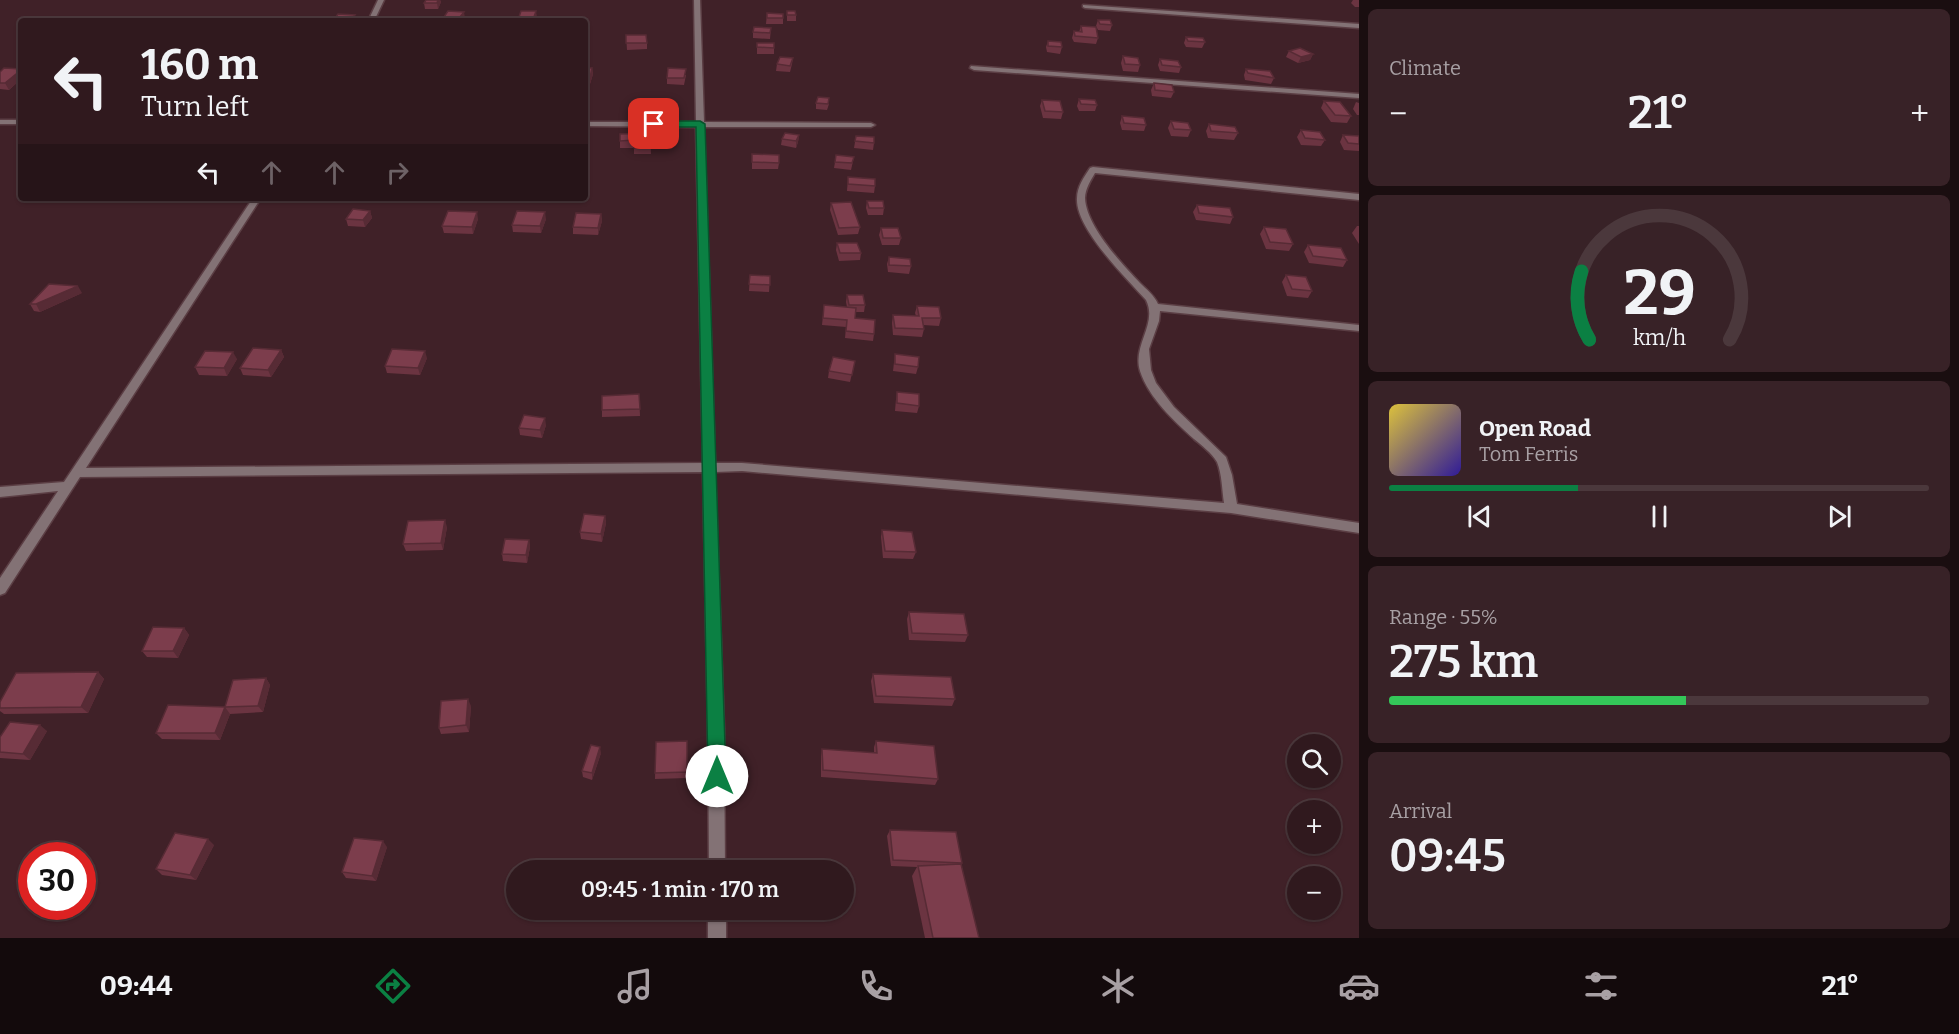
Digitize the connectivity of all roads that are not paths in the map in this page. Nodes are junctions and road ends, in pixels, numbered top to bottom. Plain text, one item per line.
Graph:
1 (381, 0) edge
2 (697, 0) edge
3 (1085, 6) dead end
4 (372, 18) edge
5 (1359, 26) edge
6 (974, 68) dead end
7 (1359, 96) edge
8 (0, 122) edge
9 (18, 122) edge
10 (588, 124) edge
11 (700, 124) junction
12 (871, 125) dead end
13 (1359, 196) edge
14 (255, 201) edge
15 (1154, 307) junction
16 (1359, 328) edge
17 (709, 467) junction
18 (75, 473) junction
19 (67, 486) junction
20 (0, 492) edge
21 (1230, 508) junction
22 (1359, 528) edge
23 (0, 589) edge
24 (717, 860) edge
25 (717, 920) edge
26 (717, 938) edge

1 - 4 street
2 - 11 street
3 - 5 street
6 - 7 street
8 - 9 street
10 - 11 street
11 - 12 street
11 - 17 street
13 - 15 street
14 - 18 street
15 - 16 street
15 - 21 street
17 - 18 street
17 - 21 street
17 - 24 street
18 - 19 street
19 - 20 street
19 - 23 street
21 - 22 street
25 - 26 street

